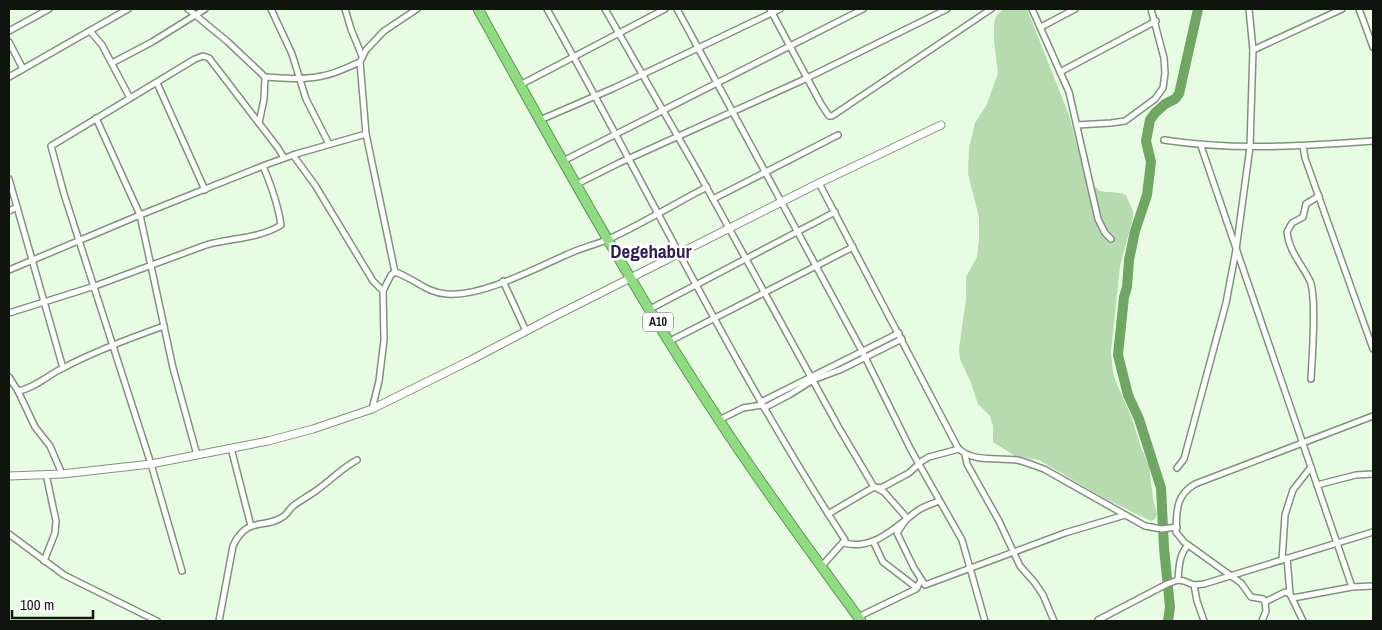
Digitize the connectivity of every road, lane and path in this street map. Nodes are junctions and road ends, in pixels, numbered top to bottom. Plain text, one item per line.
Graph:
1 (49, 9) edge
2 (128, 9) edge
3 (188, 9) edge
4 (205, 9) edge
5 (271, 9) edge
6 (345, 9) edge
7 (417, 9) edge
8 (478, 9) edge
9 (547, 9) edge
10 (605, 9) edge
11 (665, 9) edge
12 (677, 9) edge
13 (780, 9) edge
14 (863, 9) edge
15 (947, 9) edge
16 (991, 9) edge
17 (1032, 9) edge
18 (1075, 9) edge
19 (1152, 9) edge
20 (1249, 9) edge
21 (1342, 9) edge
22 (1359, 9) edge
23 (771, 11) edge
24 (196, 14) junction
25 (1156, 21) junction
26 (1041, 26) junction
27 (9, 31) edge
28 (90, 31) junction
29 (619, 32) junction
30 (9, 42) edge
31 (790, 46) junction
32 (1373, 47) edge
33 (698, 48) junction
34 (1253, 50) junction
35 (362, 56) junction
36 (574, 56) junction
37 (360, 62) junction
38 (112, 63) junction
39 (23, 69) junction
40 (1060, 72) junction
41 (643, 74) junction
42 (9, 77) edge
43 (265, 77) junction
44 (300, 78) junction
45 (807, 78) junction
46 (157, 83) junction
47 (717, 83) junction
48 (520, 85) junction
49 (596, 96) junction
50 (130, 98) junction
51 (663, 110) junction
52 (732, 112) junction
53 (96, 118) junction
54 (540, 120) junction
55 (259, 124) junction
56 (940, 125) dead end
57 (1077, 125) junction
58 (366, 134) junction
59 (616, 134) junction
60 (838, 135) dead end
61 (678, 136) junction
62 (1164, 140) dead end
63 (1373, 141) edge
64 (328, 144) junction
65 (1201, 146) junction
66 (1303, 146) junction
67 (1250, 148) junction
68 (293, 155) junction
69 (284, 158) junction
70 (630, 158) junction
71 (563, 161) junction
72 (263, 166) junction
73 (765, 173) junction
74 (9, 179) edge
75 (820, 183) junction
76 (577, 184) junction
77 (707, 187) junction
78 (205, 190) junction
79 (1318, 196) junction
80 (713, 199) junction
81 (781, 203) junction
82 (17, 207) junction
83 (9, 211) edge
84 (659, 212) junction
85 (835, 212) junction
86 (140, 214) junction
87 (730, 229) junction
88 (797, 232) junction
89 (80, 239) junction
90 (608, 239) junction
91 (1111, 239) dead end
92 (853, 247) junction
93 (1236, 250) junction
94 (681, 253) junction
95 (746, 259) junction
96 (32, 260) junction
97 (152, 264) junction
98 (816, 266) junction
99 (9, 270) edge
100 (395, 272) junction
101 (631, 279) junction
102 (503, 282) junction
103 (697, 284) junction
104 (94, 286) junction
105 (383, 291) junction
106 (765, 292) junction
107 (44, 302) junction
108 (650, 309) junction
109 (9, 313) edge
110 (715, 318) junction
111 (164, 326) junction
112 (526, 331) junction
113 (899, 333) junction
114 (902, 339) junction
115 (670, 341) junction
116 (112, 346) junction
117 (1373, 349) edge
118 (862, 351) junction
119 (865, 357) junction
120 (839, 362) junction
121 (62, 368) junction
122 (842, 369) junction
123 (9, 376) edge
124 (812, 378) junction
125 (1311, 379) dead end
126 (786, 389) junction
127 (18, 391) junction
128 (789, 395) junction
129 (762, 405) junction
130 (372, 409) junction
131 (1373, 416) edge
132 (719, 420) junction
133 (1302, 443) junction
134 (231, 448) junction
135 (960, 450) junction
136 (197, 455) junction
137 (965, 455) junction
138 (357, 460) dead end
139 (151, 464) junction
140 (919, 464) junction
141 (1311, 467) junction
142 (1177, 468) dead end
143 (46, 474) junction
144 (62, 474) junction
145 (1373, 474) edge
146 (9, 476) edge
147 (1317, 485) junction
148 (874, 487) junction
149 (939, 501) junction
150 (828, 514) junction
151 (1126, 515) junction
152 (907, 518) junction
153 (251, 526) junction
154 (1177, 527) junction
155 (1373, 532) edge
156 (9, 534) edge
157 (873, 541) junction
158 (844, 543) junction
159 (1337, 544) junction
160 (1188, 545) junction
161 (1013, 552) junction
162 (1284, 559) junction
163 (44, 561) junction
164 (821, 567) junction
165 (969, 568) junction
166 (182, 571) dead end
167 (1232, 575) junction
168 (921, 580) junction
169 (1178, 580) junction
170 (1194, 586) junction
171 (1373, 586) edge
172 (1352, 587) junction
173 (917, 588) junction
174 (1292, 596) junction
175 (1265, 602) junction
176 (860, 619) edge
177 (1098, 620) dead end
178 (157, 621) edge
179 (219, 621) edge
180 (985, 621) edge
181 (1054, 621) edge
182 (1204, 621) edge
183 (1262, 621) edge
184 (1303, 621) edge

1 - 27 street
2 - 28 street
3 - 24 street
4 - 24 street
5 - 44 street
6 - 35 street
7 - 35 street
8 - 48 highway, A10
9 - 36 street
10 - 29 street
11 - 29 street
12 - 33 street
13 - 23 street
14 - 31 street
15 - 45 street
16 - 45 street
17 - 26 street
18 - 26 street
19 - 25 street
20 - 34 street
21 - 34 street
22 - 32 street
23 - 31 street
23 - 33 street
24 - 38 street
24 - 43 street
25 - 40 street
25 - 57 street
26 - 40 street
28 - 38 street
28 - 39 street
29 - 36 street
29 - 41 street
30 - 39 street
31 - 45 street
31 - 47 street
33 - 41 street
33 - 47 street
34 - 67 street
35 - 37 street
36 - 48 street
36 - 49 street
37 - 44 street
37 - 58 street
38 - 50 street
39 - 42 street
40 - 57 street
41 - 49 street
41 - 51 street
43 - 44 street
43 - 55 street
44 - 64 street
45 - 52 street
46 - 50 street
46 - 55 street
46 - 78 street
47 - 51 street
47 - 52 street
48 - 54 highway, A10
49 - 54 street
49 - 59 street
50 - 53 street
51 - 59 street
51 - 61 street
52 - 61 street
52 - 73 street
53 - 86 street
53 - 89 street
54 - 71 highway, A10
55 - 69 street
56 - 75 street
57 - 91 street
58 - 64 street
58 - 100 street
59 - 70 street
59 - 71 street
60 - 73 street
61 - 70 street
61 - 77 street
62 - 65 street
63 - 66 street
64 - 68 street
65 - 67 street
65 - 93 street
66 - 67 street
66 - 79 street
67 - 93 street
68 - 69 street
68 - 105 street
69 - 72 street
70 - 76 street
70 - 84 street
71 - 76 highway, A10
72 - 78 street
72 - 97 street
73 - 80 street
73 - 81 street
74 - 82 street
75 - 81 street
75 - 85 street
76 - 90 highway, A10
77 - 80 street
77 - 84 street
78 - 86 street
79 - 117 street
79 - 125 street
80 - 87 street
81 - 87 street
81 - 88 street
82 - 83 street
82 - 96 street
84 - 90 street
84 - 94 street
85 - 88 street
85 - 92 street
86 - 89 street
86 - 97 street
87 - 94 street
87 - 95 street
88 - 95 street
88 - 98 street
89 - 96 street
89 - 104 street
90 - 101 highway, A10
90 - 102 street
92 - 98 street
92 - 113 street
93 - 133 street
93 - 142 street
94 - 101 street
94 - 103 street
95 - 103 street
95 - 106 street
96 - 99 street
96 - 107 street
97 - 104 street
97 - 111 street
98 - 106 street
98 - 118 street
100 - 102 street
100 - 105 street
101 - 108 highway, A10
101 - 112 street
102 - 112 street
103 - 108 street
103 - 110 street
104 - 107 street
104 - 116 street
105 - 130 street
106 - 110 street
106 - 124 street
107 - 109 street
107 - 121 street
108 - 115 highway, A10
110 - 115 street
110 - 129 street
111 - 116 street
111 - 136 street
112 - 130 street
113 - 114 street
113 - 118 street
114 - 119 street
114 - 135 street
115 - 132 highway, A10
116 - 121 street
116 - 139 street
118 - 119 street
118 - 120 street
119 - 122 street
119 - 140 street
120 - 122 street
120 - 124 street
121 - 127 street
122 - 124 street
123 - 127 street
124 - 126 street
124 - 128 street
124 - 148 street
126 - 128 street
126 - 129 street
127 - 144 street
128 - 129 street
129 - 132 street
129 - 150 street
130 - 134 street
131 - 133 street
132 - 164 highway, A10
133 - 141 street
133 - 154 street
134 - 136 street
134 - 153 street
135 - 137 street
135 - 140 street
136 - 139 street
137 - 151 street
137 - 161 street
138 - 153 street
139 - 144 street
139 - 166 street
140 - 148 street
140 - 149 street
141 - 147 street
141 - 162 street
143 - 144 street
143 - 146 street
143 - 163 street
145 - 147 street
147 - 159 street
148 - 150 street
148 - 152 street
149 - 152 street
149 - 165 street
150 - 158 street
151 - 154 street
151 - 161 street
152 - 157 street
152 - 168 street
153 - 179 street
154 - 160 street
155 - 159 street
156 - 163 street
157 - 158 street
157 - 173 street
158 - 164 street
159 - 162 street
159 - 172 street
160 - 167 street
160 - 169 street
161 - 165 street
161 - 181 street
162 - 167 street
162 - 174 street
163 - 178 street
164 - 176 highway, A10
165 - 168 street
165 - 180 street
167 - 170 street
167 - 175 street
168 - 173 street
169 - 170 street
169 - 177 street
170 - 182 street
171 - 172 street
172 - 174 street
173 - 176 street
174 - 175 street
174 - 184 street
175 - 183 street

